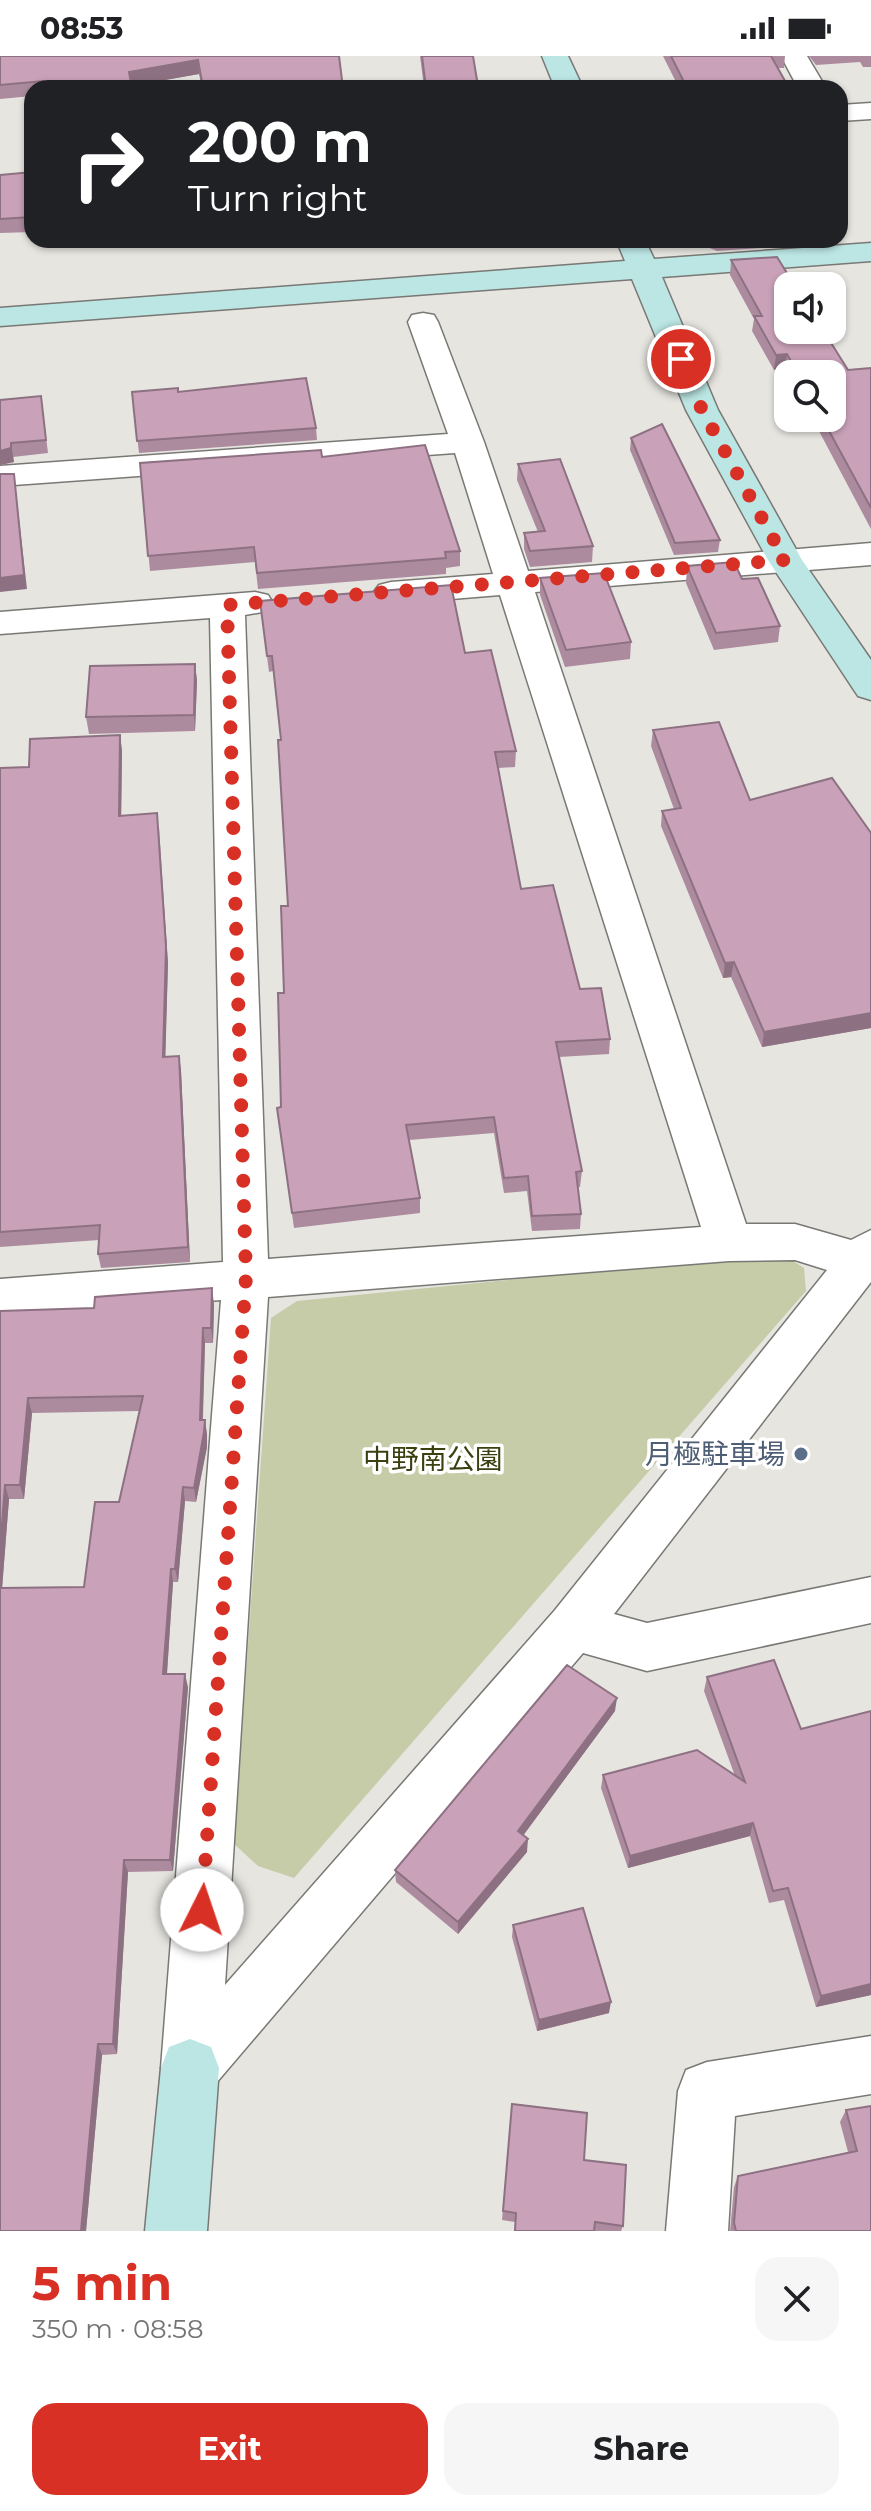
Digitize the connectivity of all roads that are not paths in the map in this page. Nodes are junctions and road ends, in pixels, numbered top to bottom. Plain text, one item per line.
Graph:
1 (555, 56) edge
2 (794, 56) edge
3 (566, 80) edge
4 (808, 80) edge
5 (871, 111) edge
6 (848, 112) edge
7 (871, 252) edge
8 (637, 254) edge
9 (0, 317) edge
10 (423, 322) dead end
11 (468, 442) junction
12 (0, 476) edge
13 (871, 554) edge
14 (785, 560) junction
15 (513, 584) junction
16 (354, 596) edge
17 (290, 601) edge
18 (227, 605) junction
19 (0, 623) edge
20 (871, 688) edge
21 (729, 1243) junction
22 (865, 1255) edge
23 (246, 1277) junction
24 (0, 1298) edge
25 (871, 1600) edge
26 (573, 1627) junction
27 (871, 2065) edge
28 (190, 2068) junction
29 (176, 2231) edge
30 (697, 2231) edge

1 - 3 street
2 - 4 street
5 - 6 street
7 - 8 street
8 - 9 street
8 - 14 street
10 - 11 street
11 - 12 street
11 - 15 street
13 - 14 street
14 - 15 street
14 - 20 street
15 - 16 street
15 - 21 street
17 - 18 street
18 - 19 street
18 - 23 street
21 - 22 street
21 - 23 street
22 - 26 street
23 - 24 street
23 - 28 street
25 - 26 street
26 - 28 street
27 - 30 street
28 - 29 street

